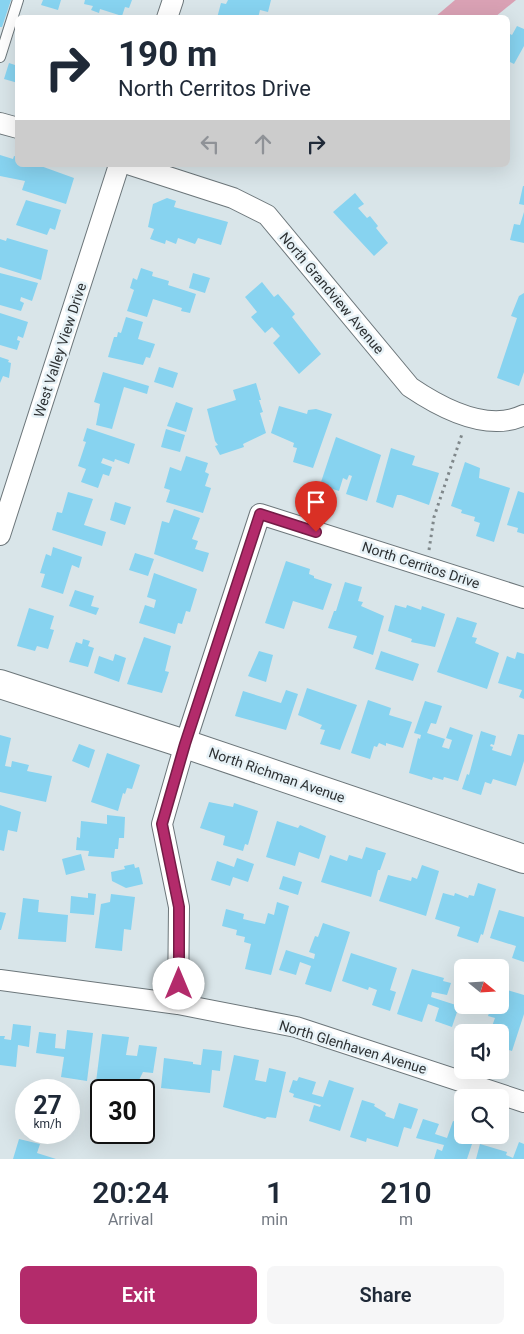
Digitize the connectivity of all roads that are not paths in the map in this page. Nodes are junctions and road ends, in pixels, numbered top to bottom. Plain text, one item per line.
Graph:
1 (18, 0) edge
2 (173, 0) edge
3 (168, 15) edge
4 (0, 58) edge
5 (0, 123) edge
6 (15, 127) edge
7 (119, 167) edge
8 (137, 167) edge
9 (524, 416) edge
10 (1, 530) edge
11 (524, 598) edge
12 (0, 684) edge
13 (185, 744) junction
14 (524, 859) edge
15 (0, 980) edge
16 (178, 1004) junction
17 (524, 1102) edge

1 - 4 lane
2 - 3 street
5 - 6 street
7 - 10 street, West Valley View Drive
8 - 9 street, North Grandview Avenue
11 - 13 street, North Cerritos Drive
12 - 13 street, North Richman Avenue
13 - 14 street, North Richman Avenue
13 - 16 street
15 - 16 street, North Glenhaven Avenue
16 - 17 street, North Glenhaven Avenue

